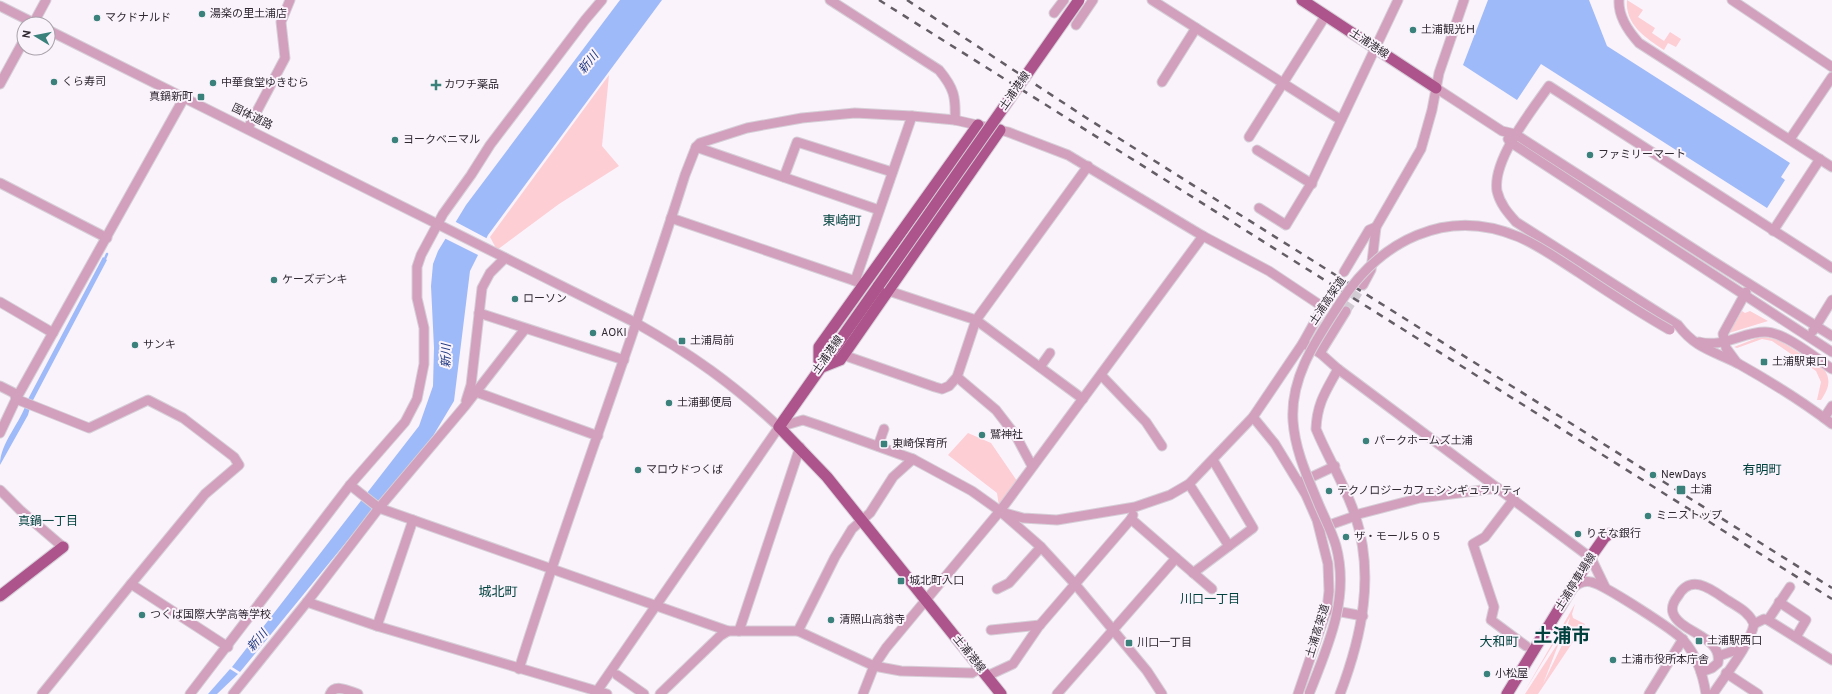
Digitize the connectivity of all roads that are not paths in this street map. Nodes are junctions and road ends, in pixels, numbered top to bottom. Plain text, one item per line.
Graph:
1 (46, 0) edge
2 (290, 0) edge
3 (830, 0) edge
4 (1064, 0) edge
5 (1079, 0) edge
6 (1093, 0) edge
7 (1152, 0) edge
8 (1302, 0) edge
9 (1398, 0) edge
10 (1464, 0) edge
11 (1619, 0) edge
12 (1732, 0) edge
13 (601, 1) edge
14 (0, 6) edge
15 (1054, 13) dead end
16 (1326, 15) junction
17 (19, 16) edge
18 (38, 16) edge
19 (1076, 25) dead end
20 (1196, 28) junction
21 (56, 34) edge
22 (1375, 48) junction
23 (16, 55) edge
24 (1832, 67) edge
25 (1832, 77) edge
26 (1162, 82) dead end
27 (1282, 83) junction
28 (0, 84) edge
29 (1436, 88) junction
30 (184, 98) junction
31 (912, 116) junction
32 (956, 120) junction
33 (1341, 120) junction
34 (978, 125) junction
35 (248, 128) junction
36 (1000, 130) junction
37 (1502, 131) junction
38 (1515, 134) junction
39 (1249, 138) dead end
40 (1790, 140) junction
41 (1510, 142) junction
42 (696, 147) junction
43 (1257, 150) dead end
44 (1820, 159) junction
45 (1088, 166) junction
46 (1832, 167) edge
47 (892, 172) junction
48 (784, 177) junction
49 (0, 183) edge
50 (1312, 184) junction
51 (1259, 208) dead end
52 (879, 210) junction
53 (671, 218) junction
54 (441, 225) junction
55 (1376, 227) junction
56 (1773, 231) junction
57 (1204, 236) junction
58 (107, 238) junction
59 (505, 258) junction
60 (1832, 268) edge
61 (1344, 272) dead end
62 (860, 282) junction
63 (1363, 285) tunnel mouth
64 (1750, 285) junction
65 (889, 291) junction
66 (1744, 296) junction
67 (1832, 300) edge
68 (0, 302) edge
69 (1346, 311) tunnel mouth
70 (479, 313) junction
71 (976, 320) junction
72 (636, 323) junction
73 (1816, 326) junction
74 (525, 329) junction
75 (53, 333) junction
76 (1832, 336) edge
77 (1809, 337) junction
78 (1688, 338) junction
79 (1303, 343) junction
80 (1724, 343) junction
81 (1832, 352) edge
82 (1050, 353) dead end
83 (1320, 353) junction
84 (846, 356) dead end
85 (624, 360) junction
86 (1738, 364) junction
87 (1040, 367) junction
88 (819, 368) junction
89 (1338, 369) junction
90 (1832, 369) edge
91 (1101, 375) junction
92 (957, 377) junction
93 (0, 386) edge
94 (476, 392) junction
95 (16, 399) junction
96 (1084, 399) junction
97 (465, 406) junction
98 (1832, 406) edge
99 (1253, 417) junction
100 (1824, 418) junction
101 (1832, 424) edge
102 (779, 427) junction
103 (884, 429) dead end
104 (0, 433) edge
105 (598, 436) junction
106 (878, 446) junction
107 (1162, 446) dead end
108 (800, 448) junction
109 (913, 459) junction
110 (1213, 460) junction
111 (1032, 466) junction
112 (1334, 466) junction
113 (1298, 483) junction
114 (1189, 484) junction
115 (350, 485) junction
116 (1498, 488) junction
117 (0, 490) edge
118 (1514, 499) junction
119 (1135, 507) junction
120 (379, 508) junction
121 (1000, 511) junction
122 (1355, 515) junction
123 (1132, 519) junction
124 (413, 520) junction
125 (862, 521) junction
126 (1318, 529) junction
127 (1609, 534) dead end
128 (1229, 546) junction
129 (63, 547) joint
130 (1041, 547) junction
131 (1176, 558) junction
132 (1591, 558) junction
133 (551, 568) junction
134 (1193, 573) junction
135 (131, 584) junction
136 (1075, 584) junction
137 (1605, 587) junction
138 (1790, 587) dead end
139 (997, 589) dead end
140 (1212, 589) dead end
141 (1572, 590) junction
142 (0, 596) edge
143 (926, 601) junction
144 (307, 602) junction
145 (1779, 602) junction
146 (654, 607) junction
147 (1327, 609) junction
148 (1363, 616) junction
149 (1768, 620) junction
150 (1754, 624) junction
151 (1040, 625) junction
152 (377, 626) junction
153 (991, 630) dead end
154 (728, 631) junction
155 (739, 631) junction
156 (798, 631) junction
157 (1113, 631) junction
158 (1796, 637) junction
159 (1683, 639) junction
160 (1746, 643) junction
161 (1526, 646) dead end
162 (228, 647) junction
163 (1719, 656) junction
164 (1832, 660) edge
165 (874, 666) junction
166 (519, 669) junction
167 (984, 672) junction
168 (1701, 672) junction
169 (1726, 673) junction
170 (617, 675) dead end
171 (596, 692) edge
172 (42, 694) edge
173 (190, 694) edge
174 (233, 694) edge
175 (330, 694) edge
176 (358, 694) edge
177 (607, 694) edge
178 (644, 694) edge
179 (660, 694) edge
180 (863, 694) edge
181 (1001, 694) edge
182 (1057, 694) edge
183 (1162, 694) edge
184 (1298, 694) edge
185 (1309, 694) edge
186 (1340, 694) edge
187 (1508, 694) edge
188 (1649, 694) edge
189 (1706, 694) edge
190 (1713, 694) edge
191 (1758, 694) edge

1 - 18 street
2 - 35 street
3 - 32 street
4 - 15 street
5 - 88 main road, 土浦港線, bridge
6 - 19 street
7 - 20 street
8 - 16 main road, 土浦港線
9 - 22 street
10 - 29 street
11 - 40 street
12 - 24 street
13 - 54 street
14 - 17 street
16 - 22 main road, 土浦港線
16 - 27 street
20 - 26 street
20 - 27 street
21 - 30 street, 国体道路
22 - 29 main road, 土浦港線
22 - 33 street
23 - 28 street
25 - 40 street
27 - 33 street
27 - 39 street
29 - 37 street
29 - 55 street
30 - 35 street, 国体道路
30 - 58 street
31 - 32 street
31 - 42 street
31 - 47 street
32 - 34 street
33 - 50 street
34 - 36 street
34 - 62 main road
35 - 54 street, 国体道路
36 - 45 street
36 - 65 main road
37 - 38 street
37 - 41 street
38 - 41 street
38 - 56 street
38 - 64 street
40 - 44 street
41 - 66 street
41 - 78 street
42 - 48 street
42 - 53 street
43 - 50 street
44 - 46 street
44 - 56 street
45 - 57 street
45 - 71 street
47 - 48 street
47 - 52 street
48 - 52 street
49 - 58 street
50 - 51 street
52 - 62 street
53 - 62 street
53 - 72 street
54 - 59 street, 国体道路
54 - 115 street
55 - 61 street
55 - 63 street
56 - 60 street
57 - 79 street
57 - 91 street
58 - 75 street
59 - 70 street
59 - 72 street, 国体道路
62 - 88 main road
64 - 66 street
64 - 73 street
65 - 71 street
65 - 88 main road
66 - 77 street
66 - 80 street
67 - 73 street
68 - 75 street
69 - 83 street
70 - 74 street
70 - 97 street
71 - 87 street
71 - 92 street
72 - 85 street
72 - 102 street, 国体道路
73 - 76 street
73 - 77 street
74 - 85 street
74 - 94 street
75 - 95 street
77 - 81 street
78 - 80 street
78 - 86 street
78 - 185 street, 土浦高架道, bridge
79 - 83 street
79 - 99 street
80 - 86 street
80 - 90 street
82 - 87 street
83 - 89 street
84 - 92 street
85 - 105 street
86 - 100 street
87 - 96 street
88 - 102 main road, 土浦港線
89 - 112 street
89 - 116 street
91 - 96 street
91 - 107 street
92 - 111 street
93 - 95 street
94 - 97 street
94 - 105 street
95 - 104 street
95 - 135 street
96 - 111 street
97 - 120 street
98 - 100 street
99 - 110 street
99 - 113 street
100 - 101 street
102 - 106 street
102 - 108 main road, 土浦港線
102 - 146 street
103 - 106 street
105 - 133 street
106 - 109 street
108 - 125 main road, 土浦港線
108 - 155 street
109 - 121 street
109 - 125 street
110 - 114 street
110 - 128 street
111 - 121 street
112 - 113 street
112 - 122 street
113 - 126 street
114 - 119 street
114 - 128 street
115 - 120 street
115 - 162 street
116 - 118 street
116 - 122 street
117 - 129 street
118 - 132 street
118 - 161 street
119 - 121 street
119 - 123 street
120 - 124 street
120 - 144 street
121 - 130 street
121 - 143 street
122 - 126 street
122 - 148 street
123 - 131 street
123 - 136 street
124 - 133 street
124 - 152 street
125 - 143 main road, 土浦港線
125 - 156 street
126 - 147 street
127 - 132 main road, 土浦停車場線
128 - 134 street
129 - 142 main road
130 - 136 street
130 - 139 street
131 - 134 street
131 - 157 street
132 - 137 street
132 - 141 main road, 土浦停車場線
133 - 146 street
133 - 166 street
134 - 140 street
135 - 162 street
135 - 172 street
136 - 151 street
136 - 157 street
137 - 141 street
137 - 159 street
138 - 145 street
141 - 187 main road, 土浦停車場線
143 - 165 street
143 - 167 main road, 土浦港線
144 - 152 street
144 - 174 street
145 - 149 street
145 - 158 street
146 - 154 street
146 - 171 street
147 - 148 street
147 - 184 street
148 - 186 street
149 - 150 street
149 - 158 street
150 - 160 street
150 - 163 street
151 - 153 street
151 - 167 street
152 - 166 street
154 - 155 street
154 - 179 street
155 - 156 street
156 - 165 street
157 - 182 street
157 - 183 street
158 - 164 street
159 - 168 street
159 - 188 street
160 - 163 street
160 - 169 street
162 - 173 street
163 - 168 street
165 - 167 street
165 - 180 street
166 - 171 street
167 - 181 main road, 土浦港線
168 - 189 street
169 - 190 street
169 - 191 street
170 - 178 street
171 - 177 street
175 - 176 street

